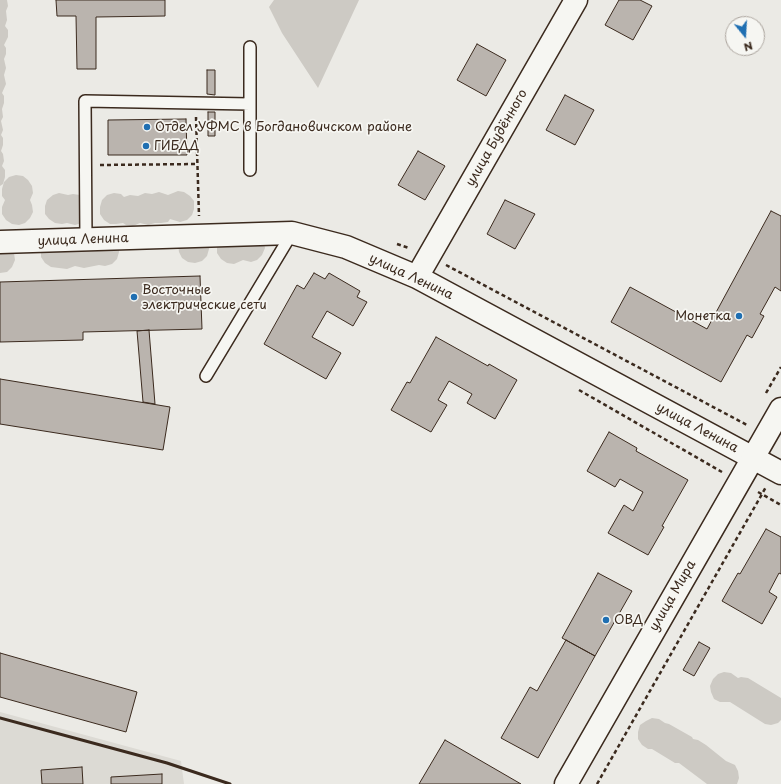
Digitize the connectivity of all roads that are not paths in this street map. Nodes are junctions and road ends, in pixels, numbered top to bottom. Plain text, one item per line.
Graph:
1 (576, 0) edge
2 (250, 47) dead end
3 (250, 104) junction
4 (250, 170) dead end
5 (292, 233) junction
6 (86, 240) junction
7 (0, 242) edge
8 (417, 277) junction
9 (206, 376) dead end
10 (781, 409) edge
11 (752, 458) junction
12 (778, 471) edge
13 (566, 784) edge

1 - 8 street, улица Будённого
2 - 3 lane
3 - 4 lane
3 - 6 lane
5 - 6 street, улица Ленина
5 - 8 street, улица Ленина
5 - 9 lane
6 - 7 street, улица Ленина
8 - 11 street, улица Ленина
10 - 11 street, улица Мира
11 - 12 street, улица Ленина
11 - 13 street, улица Мира

